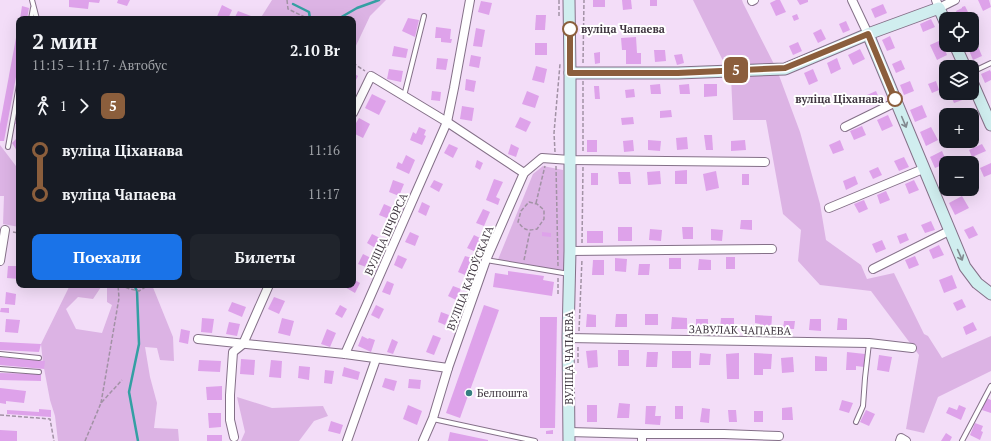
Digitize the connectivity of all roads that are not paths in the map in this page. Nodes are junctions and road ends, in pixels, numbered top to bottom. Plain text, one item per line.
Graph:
1 (470, 0) edge
2 (569, 0) edge
3 (852, 0) edge
4 (955, 0) edge
5 (33, 2) edge
6 (937, 4) edge
7 (31, 16) edge
8 (36, 16) edge
9 (424, 16) dead end
10 (868, 34) junction
11 (991, 63) edge
12 (979, 69) edge
13 (570, 73) junction
14 (404, 96) junction
15 (979, 98) edge
16 (16, 102) edge
17 (896, 102) junction
18 (356, 107) edge
19 (447, 122) junction
20 (991, 125) edge
21 (845, 127) dead end
22 (8, 147) dead end
23 (570, 160) junction
24 (765, 162) dead end
25 (923, 169) junction
26 (524, 173) junction
27 (830, 208) dead end
28 (6, 230) dead end
29 (950, 232) junction
30 (772, 249) dead end
31 (570, 251) junction
32 (486, 260) junction
33 (0, 261) edge
34 (873, 269) dead end
35 (563, 274) junction
36 (268, 288) edge
37 (991, 294) edge
38 (573, 338) junction
39 (198, 339) dead end
40 (869, 343) junction
41 (243, 344) junction
42 (912, 348) dead end
43 (0, 354) edge
44 (345, 354) junction
45 (39, 358) dead end
46 (376, 359) junction
47 (448, 368) junction
48 (0, 369) edge
49 (39, 372) dead end
50 (991, 386) edge
51 (433, 418) junction
52 (856, 422) dead end
53 (569, 436) edge
54 (779, 436) dead end
55 (234, 437) dead end
56 (642, 437) edge
57 (724, 438) edge
58 (347, 441) edge
59 (423, 441) edge
60 (535, 441) edge
61 (962, 441) edge

1 - 19 street, ВУЛІЦА ШЧОРСА
2 - 13 street, ВУЛІЦА ЧАПАЕВА
3 - 10 street
4 - 6 street
5 - 7 lane
5 - 8 lane
6 - 10 street
9 - 14 lane
10 - 13 street
10 - 17 street
11 - 12 lane
13 - 23 street, ВУЛІЦА ЧАПАЕВА
14 - 18 street
14 - 19 street
15 - 20 street
16 - 22 lane
17 - 21 street
17 -> 25 street
19 - 26 street
19 - 44 street, ВУЛІЦА ШЧОРСА
23 - 24 street
23 - 26 street, ВУЛІЦА КАТОЎСКАГА
23 - 31 street, ВУЛІЦА ЧАПАЕВА
25 - 27 street
25 - 29 street
26 - 32 street, ВУЛІЦА КАТОЎСКАГА
28 - 33 street
29 - 34 street
29 -> 37 street
30 - 31 street
31 - 35 street, ВУЛІЦА ЧАПАЕВА
32 - 35 lane
32 - 47 street, ВУЛІЦА КАТОЎСКАГА
35 - 38 street, ВУЛІЦА ЧАПАЕВА
36 - 41 street
38 - 40 street, ЗАВУЛАК ЧАПАЕВА
38 - 53 street, ВУЛІЦА ЧАПАЕВА
39 - 41 street
40 - 42 street, ЗАВУЛАК ЧАПАЕВА
40 - 52 lane
41 - 44 street
41 - 55 street
43 - 45 lane
44 - 46 street
46 - 47 street
46 - 58 street
47 - 51 street, ВУЛІЦА КАТОЎСКАГА
48 - 49 lane
50 - 61 lane
51 - 59 street, ВУЛІЦА КАТОЎСКАГА
51 - 60 lane
53 - 56 street
54 - 57 street
56 - 57 street

